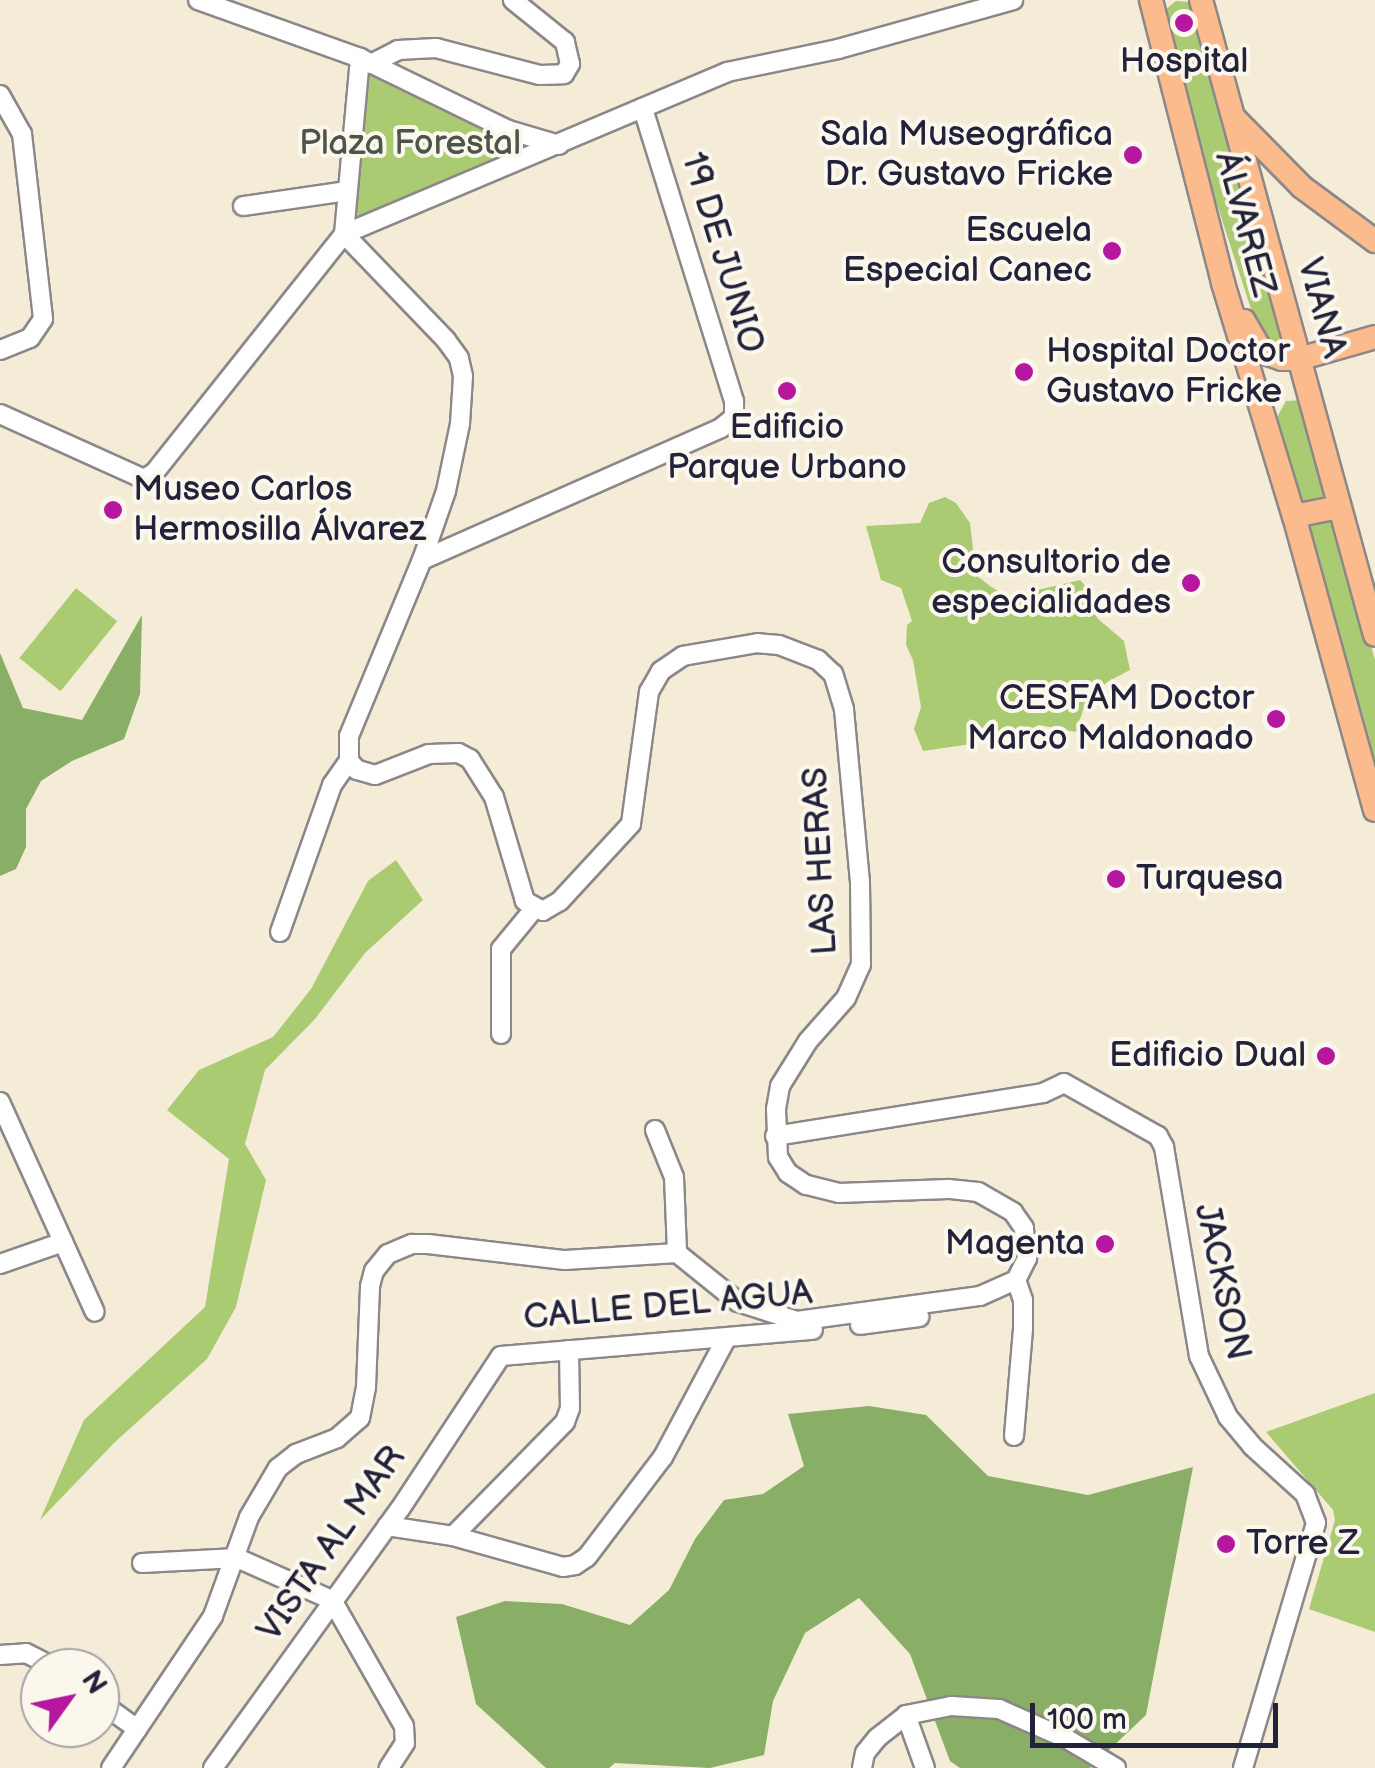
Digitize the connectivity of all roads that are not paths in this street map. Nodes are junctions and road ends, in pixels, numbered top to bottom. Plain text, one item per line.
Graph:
1 (198, 0) edge
2 (512, 0) edge
3 (1014, 0) edge
4 (1151, 0) edge
5 (1201, 0) edge
6 (366, 61) junction
7 (0, 96) edge
8 (643, 108) junction
9 (1231, 115) junction
10 (508, 130) junction
11 (559, 145) junction
12 (512, 165) junction
13 (346, 191) junction
14 (243, 206) dead end
15 (344, 234) junction
16 (1375, 241) edge
17 (1223, 283) junction
18 (1375, 338) edge
19 (0, 350) edge
20 (1298, 360) junction
21 (0, 414) edge
22 (1339, 507) junction
23 (1294, 516) junction
24 (422, 560) junction
25 (1375, 635) edge
26 (350, 761) junction
27 (1375, 810) edge
28 (534, 909) junction
29 (280, 932) dead end
30 (501, 1034) dead end
31 (0, 1102) edge
32 (655, 1130) dead end
33 (775, 1136) junction
34 (63, 1242) junction
35 (677, 1254) junction
36 (0, 1264) edge
37 (1016, 1280) junction
38 (95, 1312) dead end
39 (932, 1314) dead end
40 (833, 1322) junction
41 (726, 1339) junction
42 (569, 1350) junction
43 (501, 1356) joint
44 (1014, 1436) dead end
45 (387, 1526) junction
46 (452, 1536) junction
47 (237, 1558) junction
48 (142, 1563) dead end
49 (332, 1600) junction
50 (906, 1715) junction
51 (120, 1717) edge
52 (137, 1730) junction
53 (111, 1768) edge
54 (213, 1768) edge
55 (389, 1768) edge
56 (862, 1768) edge
57 (925, 1768) edge
58 (1116, 1768) edge
59 (1243, 1768) edge

1 - 6 street
2 - 6 street
3 - 8 street
4 - 17 main road, ÁLVAREZ
5 - 9 main road, VIANA
6 - 10 street
6 - 13 street
7 - 19 street
8 - 11 street
8 - 24 street, 19 DE JUNIO
9 - 16 main road
9 - 20 main road, VIANA
10 - 11 street
10 - 12 street
11 - 12 street
12 - 15 street
13 - 14 street
13 - 15 street
15 - 21 street
15 - 24 street
17 - 20 main road
17 - 23 main road, ÁLVAREZ
18 - 20 main road
20 - 22 main road, VIANA
22 - 23 main road
22 - 25 main road, VIANA
23 - 27 main road, ÁLVAREZ
24 - 26 street
26 - 28 street
26 - 29 street
28 - 30 street, LAS HERAS
28 - 33 street, LAS HERAS
31 - 34 street
32 - 35 street
33 - 37 street
33 - 59 street, JACKSON
34 - 36 street
34 - 38 street
35 - 40 street
35 - 47 street
37 - 40 street
37 - 44 street
39 - 40 street
40 - 41 street, CALLE DEL AGUA
41 - 42 street, CALLE DEL AGUA
41 - 46 street
42 - 43 street, CALLE DEL AGUA
42 - 46 street
43 - 45 street, VISTA AL MAR
45 - 46 street
45 - 49 street, VISTA AL MAR
47 - 48 street
47 - 49 street
47 - 52 street
49 - 54 street, VISTA AL MAR
49 - 55 street
50 - 56 street
50 - 57 street
50 - 58 street
51 - 52 street
52 - 53 street

